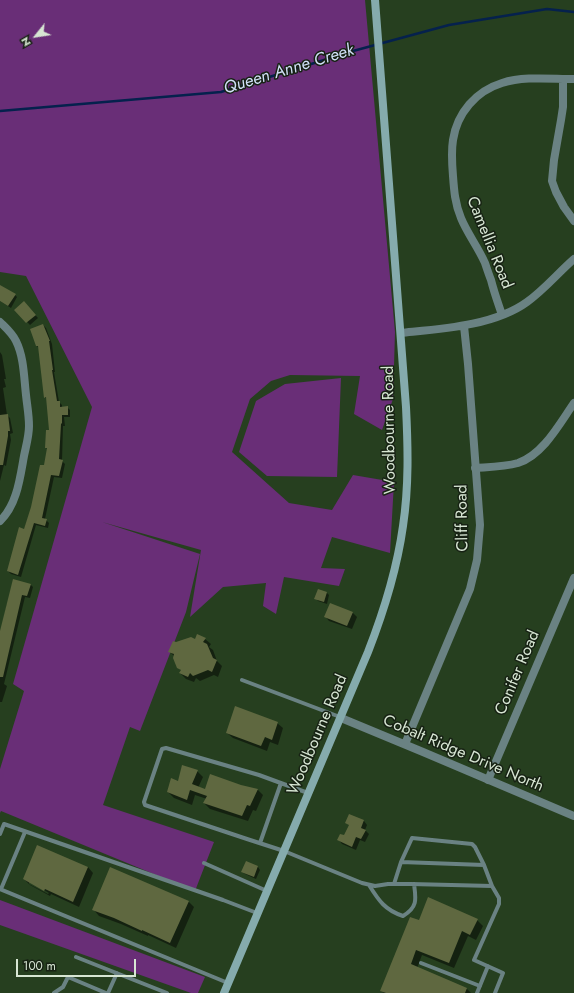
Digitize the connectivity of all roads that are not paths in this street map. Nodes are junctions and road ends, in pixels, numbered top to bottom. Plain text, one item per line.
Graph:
1 (375, 0) edge
2 (563, 79) junction
3 (574, 79) edge
4 (574, 221) edge
5 (574, 259) edge
6 (502, 315) junction
7 (0, 322) edge
8 (464, 326) junction
9 (401, 333) junction
10 (574, 403) edge
11 (475, 468) junction
12 (0, 521) edge
13 (574, 578) edge
14 (242, 680) dead end
15 (341, 718) junction
16 (405, 744) junction
17 (488, 780) junction
18 (281, 783) junction
19 (308, 793) junction
20 (574, 815) edge
21 (25, 832) junction
22 (0, 834) edge
23 (260, 843) junction
24 (284, 851) junction
25 (401, 862) junction
26 (204, 863) dead end
27 (484, 865) junction
28 (394, 884) junction
29 (414, 884) junction
30 (368, 885) junction
31 (492, 886) junction
32 (0, 889) edge
33 (267, 891) junction
34 (257, 913) junction
35 (76, 957) dead end
36 (421, 963) dead end
37 (488, 966) junction
38 (117, 973) junction
39 (228, 982) junction
40 (480, 986) junction
41 (54, 993) edge
42 (107, 993) edge
43 (167, 993) edge
44 (224, 993) edge
45 (477, 993) edge
46 (495, 993) edge

1 - 9 main road, Woodbourne Road
2 - 3 street, Camellia Road
2 - 4 street
2 - 6 street, Camellia Road
5 - 6 street
6 - 8 street
7 - 12 street
8 - 9 street
8 - 11 street, Cliff Road
9 - 15 main road, Woodbourne Road
10 - 11 street
11 - 16 street, Cliff Road
13 - 17 street, Conifer Road
14 - 15 lane
15 - 16 street, Cobalt Ridge Drive North
15 - 19 main road, Woodbourne Road
16 - 17 street, Cobalt Ridge Drive North
17 - 20 street, Cobalt Ridge Drive North
18 - 19 lane
18 - 23 lane
18 - 23 lane
19 - 24 main road, Woodbourne Road
21 - 22 lane
21 - 32 lane
21 - 34 lane
23 - 24 lane
24 - 30 lane
24 - 33 main road, Woodbourne Road
25 - 27 lane
25 - 27 lane
25 - 28 lane
26 - 33 lane
27 - 31 lane
28 - 29 lane
28 - 30 lane
29 - 30 lane
29 - 31 lane
31 - 37 lane
32 - 39 lane
33 - 34 main road, Woodbourne Road
34 - 39 main road, Woodbourne Road
35 - 38 lane
36 - 40 lane
37 - 40 lane
37 - 46 lane
38 - 42 lane
38 - 43 lane
39 - 44 main road, Woodbourne Road
40 - 45 lane
41 - 42 lane

